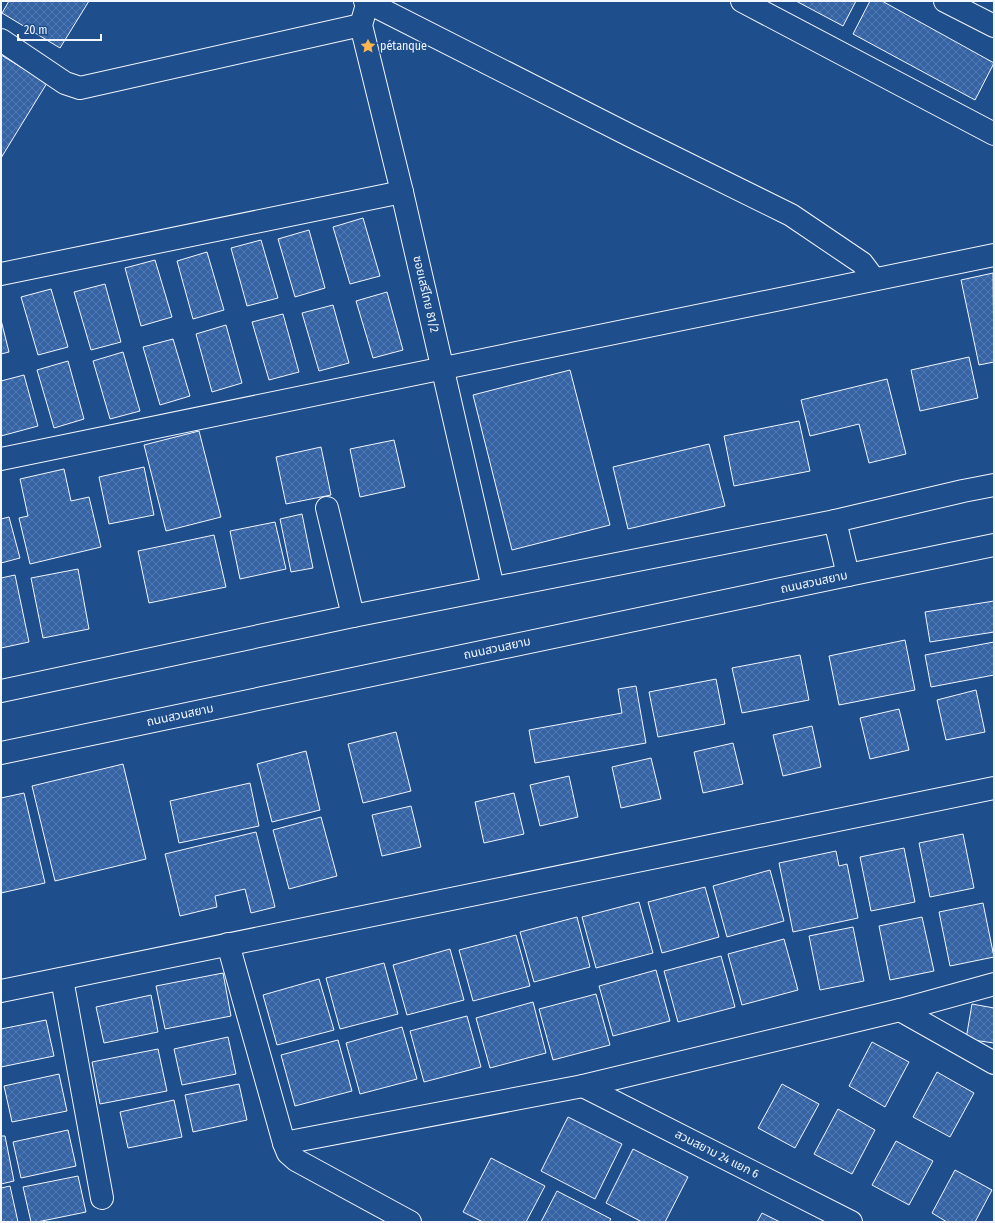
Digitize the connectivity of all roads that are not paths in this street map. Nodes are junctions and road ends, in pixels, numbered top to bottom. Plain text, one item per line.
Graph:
1 (366, 1) edge
2 (742, 1) edge
3 (945, 1) edge
4 (361, 26) junction
5 (994, 26) edge
6 (1, 40) edge
7 (994, 134) edge
8 (402, 192) junction
9 (994, 255) edge
10 (1, 274) edge
11 (874, 279) junction
12 (443, 368) junction
13 (1, 459) edge
14 (994, 485) edge
15 (327, 508) dead end
16 (835, 521) junction
17 (994, 546) edge
18 (848, 575) junction
19 (493, 588) junction
20 (353, 616) junction
21 (1, 691) edge
22 (1, 753) edge
23 (994, 788) edge
24 (228, 944) junction
25 (62, 978) junction
26 (994, 984) edge
27 (1, 991) edge
28 (900, 1010) junction
29 (994, 1063) edge
30 (583, 1086) junction
31 (284, 1143) junction
32 (102, 1198) dead end
33 (410, 1222) edge
34 (851, 1222) edge

1 - 4 street, ซอยเสรีไทย 81/2
1 - 11 street
2 - 7 street
3 - 5 street
4 - 6 street
4 - 8 street, ซอยเสรีไทย 81/2
8 - 10 street
8 - 12 street, ซอยเสรีไทย 81/2
9 - 11 street
11 - 12 street
12 - 13 street
12 - 19 street, ซอยเสรีไทย 81/2
14 - 16 street
15 - 20 street
16 - 18 street
16 - 19 street
17 - 18 street, ถนนสวนสยาม
18 - 22 street, ถนนสวนสยาม
19 - 20 street
20 - 21 street
23 - 24 street
24 - 25 street
24 - 31 street
25 - 27 street
25 - 32 street
26 - 28 street
28 - 29 street
28 - 30 street
30 - 31 street
30 - 34 street, สวนสยาม 24 แยก 6
31 - 33 street

